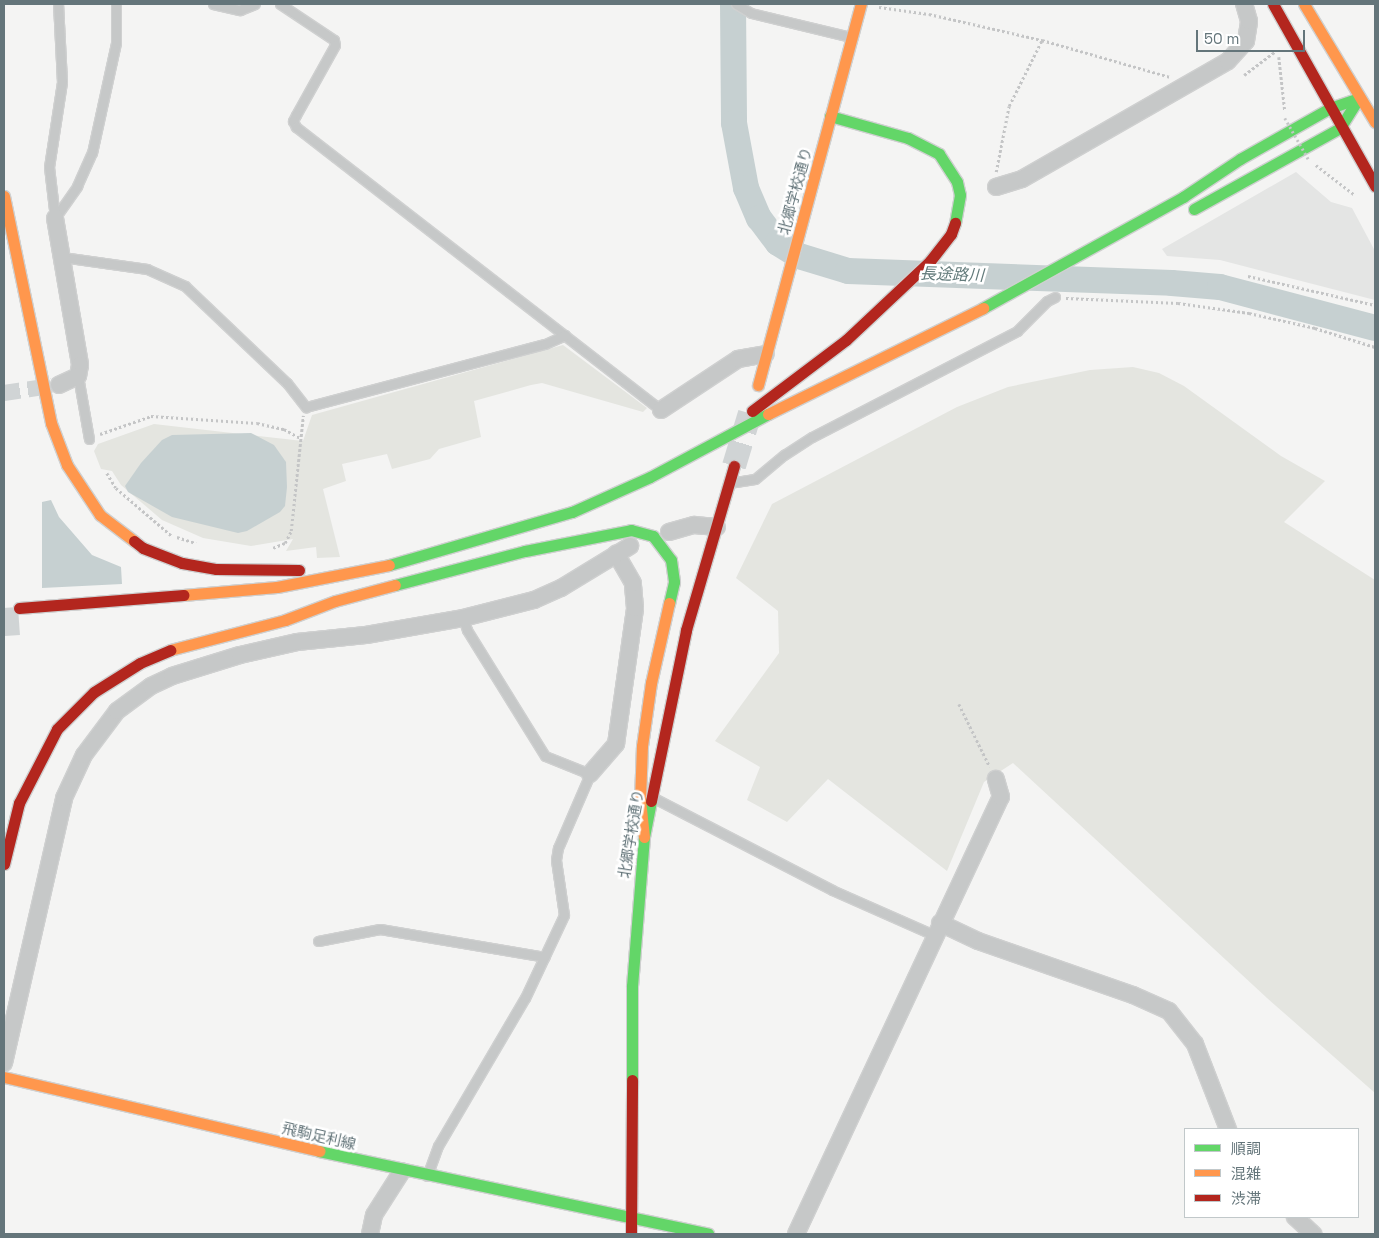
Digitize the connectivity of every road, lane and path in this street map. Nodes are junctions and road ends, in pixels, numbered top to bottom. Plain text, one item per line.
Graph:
1 (58, 4) edge
2 (116, 4) edge
3 (213, 4) edge
4 (255, 4) edge
5 (280, 4) edge
6 (736, 4) edge
7 (861, 4) edge
8 (1244, 4) edge
9 (1273, 4) edge
10 (1304, 4) edge
11 (852, 38) junction
12 (1042, 40) junction
13 (1281, 46) dead end
14 (1279, 61) dead end
15 (1244, 76) dead end
16 (1186, 84) junction
17 (1375, 90) edge
18 (1359, 98) junction
19 (1330, 108) junction
20 (830, 116) junction
21 (1375, 122) edge
22 (1340, 128) junction
23 (996, 186) joint
24 (1375, 186) edge
25 (1348, 190) dead end
26 (4, 196) edge
27 (1186, 213) dead end
28 (55, 218) junction
29 (62, 257) junction
30 (1248, 276) dead end
31 (1041, 291) dead end
32 (1055, 297) joint
33 (1375, 305) edge
34 (565, 335) junction
35 (1375, 347) edge
36 (920, 353) dead end
37 (766, 354) junction
38 (78, 376) junction
39 (59, 385) tunnel mouth
40 (758, 385) dead end
41 (306, 408) junction
42 (661, 410) joint
43 (300, 438) junction
44 (89, 439) joint
45 (711, 442) junction
46 (734, 466) tunnel mouth
47 (107, 473) dead end
48 (729, 483) junction
49 (716, 527) junction
50 (578, 528) dead end
51 (669, 532) dead end
52 (200, 544) dead end
53 (265, 549) dead end
54 (525, 551) junction
55 (351, 573) junction
56 (296, 601) dead end
57 (334, 601) junction
58 (19, 608) tunnel mouth
59 (108, 614) dead end
60 (463, 618) junction
61 (19, 621) tunnel mouth
62 (959, 704) dead end
63 (590, 774) junction
64 (996, 779) joint
65 (651, 797) junction
66 (644, 837) junction
67 (4, 864) edge
68 (937, 929) junction
69 (318, 941) dead end
70 (545, 957) junction
71 (4, 1062) edge
72 (4, 1077) edge
73 (1228, 1128) edge
74 (402, 1171) junction
75 (427, 1176) junction
76 (630, 1217) junction
77 (1296, 1218) edge
78 (370, 1234) edge
79 (630, 1234) edge
80 (708, 1234) edge
81 (796, 1234) edge
82 (1313, 1234) edge

1 - 28 lane
2 - 28 lane
3 - 4 lane
5 - 34 lane
6 - 11 lane
7 - 11 main road, 北郷学校通り
7 - 12 path
8 - 16 street
9 - 19 main road
10 - 18 main road
11 - 20 main road, 北郷学校通り
12 - 16 path
12 - 23 path
13 - 15 path
14 - 25 path, bridge
16 - 23 street
17 - 18 street
18 - 19 main road
18 - 21 main road
18 - 22 main road
19 - 22 main road
19 - 45 main road
20 - 37 main road, 北郷学校通り
20 - 45 main road
22 - 24 main road
22 - 27 main road
26 - 55 main road
28 - 29 street
29 - 38 street
29 - 41 lane
30 - 33 path
31 - 36 main road
32 - 35 path
32 - 48 lane
34 - 41 lane
34 - 42 lane
37 - 40 main road, 北郷学校通り
37 - 42 street
38 - 39 street
38 - 44 lane
41 - 43 path
43 - 44 path
43 - 53 path
45 - 55 main road
46 - 48 main road, 北郷学校通り
47 - 52 path
48 - 49 main road, 北郷学校通り
49 - 51 street
49 - 65 main road, 北郷学校通り
50 - 54 main road
54 - 57 main road
54 - 66 main road
55 - 58 main road
56 - 57 main road
57 - 67 main road
59 - 61 main road
60 - 63 lane
60 - 63 street
60 - 71 street
62 - 64 path
63 - 70 lane
64 - 68 street
65 - 66 main road, 北郷学校通り
65 - 68 lane
66 - 76 main road, 北郷学校通り
68 - 73 street
68 - 81 street
69 - 70 lane
70 - 75 lane
72 - 74 main road, 飛駒足利線
74 - 75 main road, 飛駒足利線
74 - 78 street
75 - 76 main road, 飛駒足利線
76 - 79 main road
76 - 80 main road, 飛駒足利線
77 - 82 street

